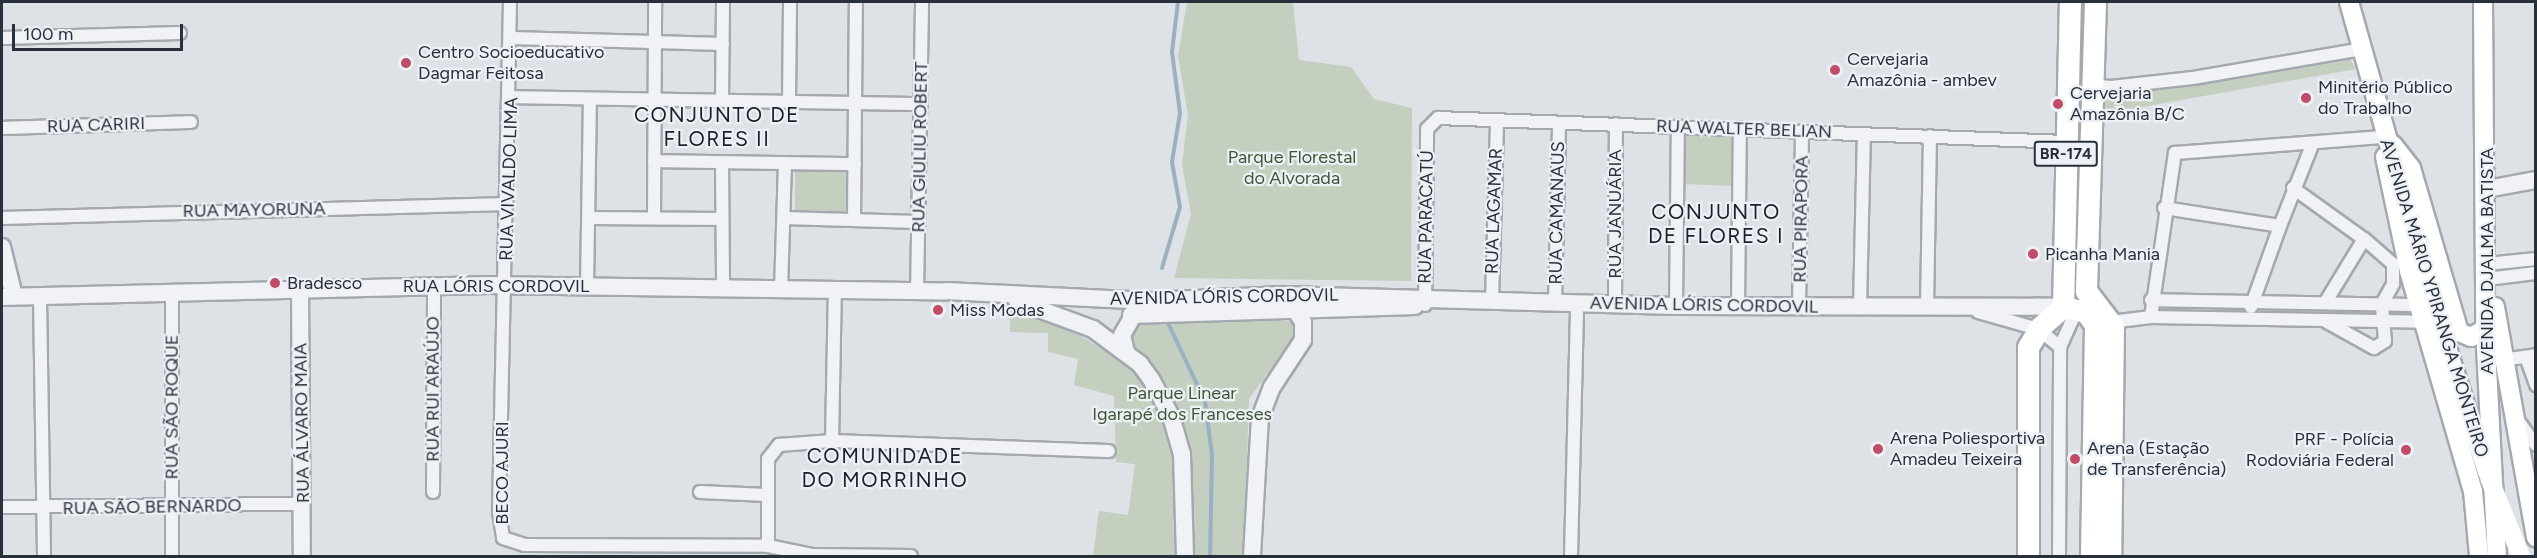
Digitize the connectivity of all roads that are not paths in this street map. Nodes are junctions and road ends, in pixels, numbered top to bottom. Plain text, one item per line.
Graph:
1 (510, 2) edge
2 (655, 2) edge
3 (723, 2) edge
4 (790, 2) edge
5 (856, 2) edge
6 (922, 2) edge
7 (2070, 2) edge
8 (2095, 2) edge
9 (2349, 2) edge
10 (2360, 2) edge
11 (2484, 2) edge
12 (2355, 24) junction
13 (180, 33) dead end
14 (2, 38) edge
15 (512, 38) junction
16 (655, 43) junction
17 (723, 44) junction
18 (2362, 48) junction
19 (2093, 77) junction
20 (511, 98) junction
21 (590, 99) junction
22 (654, 100) junction
23 (722, 100) junction
24 (789, 101) junction
25 (855, 102) junction
26 (921, 104) junction
27 (1497, 120) junction
28 (191, 122) dead end
29 (1559, 123) junction
30 (1616, 124) junction
31 (1678, 126) junction
32 (2, 128) edge
33 (1740, 128) junction
34 (1427, 129) joint
35 (1802, 131) junction
36 (1864, 134) junction
37 (1930, 136) junction
38 (2385, 137) junction
39 (2067, 142) junction
40 (2312, 144) junction
41 (654, 161) junction
42 (722, 163) junction
43 (785, 164) junction
44 (855, 164) junction
45 (2535, 180) edge
46 (2293, 188) junction
47 (2487, 189) junction
48 (507, 204) junction
49 (2164, 208) junction
50 (654, 217) junction
51 (2, 218) edge
52 (589, 218) junction
53 (784, 218) junction
54 (722, 219) junction
55 (854, 220) junction
56 (918, 222) junction
57 (2280, 226) junction
58 (2364, 239) junction
59 (2, 247) edge
60 (2535, 259) edge
61 (2514, 262) junction
62 (2487, 271) junction
63 (2535, 273) edge
64 (2515, 276) junction
65 (506, 285) junction
66 (434, 286) junction
67 (587, 286) junction
68 (300, 289) junction
69 (723, 289) junction
70 (781, 290) junction
71 (835, 290) junction
72 (917, 291) junction
73 (172, 293) junction
74 (990, 294) junction
75 (1283, 295) junction
76 (8, 297) edge
77 (40, 298) junction
78 (2151, 300) junction
79 (1150, 301) junction
80 (1425, 301) junction
81 (1492, 302) junction
82 (2075, 302) junction
83 (2252, 302) junction
84 (1555, 303) junction
85 (1576, 303) junction
86 (2325, 303) junction
87 (1615, 304) junction
88 (2303, 304) junction
89 (2382, 304) junction
90 (1676, 306) junction
91 (1738, 306) junction
92 (1799, 306) junction
93 (1189, 307) junction
94 (1860, 307) junction
95 (1927, 307) junction
96 (1951, 307) junction
97 (1299, 313) junction
98 (2422, 314) junction
99 (1131, 315) junction
100 (2151, 317) junction
101 (2250, 319) junction
102 (2324, 320) junction
103 (2111, 322) junction
104 (2384, 322) junction
105 (2038, 329) junction
106 (2485, 329) junction
107 (2060, 348) junction
108 (1126, 352) junction
109 (2531, 356) edge
110 (2502, 360) junction
111 (2535, 385) edge
112 (2512, 413) junction
113 (832, 441) junction
114 (2535, 445) edge
115 (1109, 451) dead end
116 (433, 492) dead end
117 (700, 492) dead end
118 (767, 495) junction
119 (303, 504) junction
120 (2, 507) edge
121 (171, 508) junction
122 (43, 509) junction
123 (2535, 537) edge
124 (768, 546) junction
125 (44, 556) edge
126 (172, 556) edge
127 (302, 556) edge
128 (911, 556) edge
129 (1185, 556) edge
130 (1252, 556) edge
131 (1570, 556) edge
132 (2028, 556) edge
133 (2058, 556) edge
134 (2091, 556) edge
135 (2110, 556) edge
136 (2479, 556) edge
137 (2497, 556) edge
138 (2521, 556) edge

1 - 15 street, RUA VIVALDO LIMA
2 - 16 street
3 - 17 street
4 - 24 street
5 - 25 street
6 - 26 street, RUA GIULIU ROBERT
7 - 39 highway, BR-174
8 - 19 highway, BR-174
9 - 12 main road, AVENIDA MÁRIO YPIRANGA MONTEIRO
10 - 12 main road
11 - 47 main road, AVENIDA DJALMA BATISTA
12 - 18 main road, AVENIDA MÁRIO YPIRANGA MONTEIRO
13 - 14 street
15 - 16 street
15 - 20 street, RUA VIVALDO LIMA
16 - 17 street
16 - 22 street
17 - 23 street
18 - 19 street
18 - 38 main road, AVENIDA MÁRIO YPIRANGA MONTEIRO
19 - 82 highway, BR-174
20 - 21 street
20 - 48 street, RUA VIVALDO LIMA
21 - 22 street
21 - 52 street
22 - 23 street
22 - 41 street
23 - 24 street
24 - 25 street
25 - 26 street
25 - 44 street
26 - 56 street, RUA GIULIU ROBERT
27 - 29 street, RUA WALTER BELIAN
27 - 34 street, RUA WALTER BELIAN
27 - 81 street, RUA LAGAMAR
28 - 32 street, RUA CARIRI
29 - 30 street, RUA WALTER BELIAN
29 - 84 street, RUA CAMANAUS
30 - 31 street, RUA WALTER BELIAN
30 - 87 street, RUA JANUÁRIA
31 - 33 street, RUA WALTER BELIAN
31 - 90 street
33 - 35 street, RUA WALTER BELIAN
33 - 91 street
34 - 80 street, RUA PARACATÚ
35 - 36 street, RUA WALTER BELIAN
35 - 92 street, RUA PIRAPORA
36 - 37 street, RUA WALTER BELIAN
36 - 94 street
37 - 39 street, RUA WALTER BELIAN
37 - 95 street
38 - 40 street
38 - 98 main road
38 - 106 main road
38 - 138 main road, AVENIDA MÁRIO YPIRANGA MONTEIRO, bridge
39 - 82 highway, BR-174
40 - 46 street
40 - 49 street
41 - 42 street
41 - 50 street
42 - 43 street
42 - 54 street
43 - 44 street
43 - 53 street
44 - 55 street
45 - 47 street
46 - 57 street
46 - 58 street
47 - 62 main road, AVENIDA DJALMA BATISTA
48 - 51 street, RUA MAYORUNA
48 - 65 street, RUA VIVALDO LIMA
49 - 57 street
49 - 78 street
50 - 52 street
50 - 54 street
52 - 67 street
53 - 55 street
53 - 70 street
54 - 69 street
55 - 56 street
56 - 72 street, RUA GIULIU ROBERT
57 - 83 street
58 - 86 street
58 - 89 street
59 - 76 street
60 - 61 street
61 - 62 street
61 - 64 street
62 - 64 street
62 - 106 main road, AVENIDA DJALMA BATISTA
62 - 110 main road, AVENIDA MÁRIO YPIRANGA MONTEIRO
63 - 64 street
65 - 66 street, RUA LÓRIS CORDOVIL
65 - 67 street, RUA LÓRIS CORDOVIL
65 - 124 street, BECO AJURI
66 - 68 street, RUA LÓRIS CORDOVIL
66 - 116 street, RUA RUI ARAÚJO
67 - 69 street, RUA LÓRIS CORDOVIL
68 - 73 street, RUA LÓRIS CORDOVIL
68 - 119 street, RUA ÁLVARO MAIA
69 - 70 street, RUA LÓRIS CORDOVIL
70 - 71 street, RUA LÓRIS CORDOVIL
71 - 72 street, RUA LÓRIS CORDOVIL
71 - 113 street
72 - 74 street, RUA LÓRIS CORDOVIL
73 - 77 street, RUA LÓRIS CORDOVIL
73 - 121 street, RUA SÃO ROQUE
74 - 79 street, AVENIDA LÓRIS CORDOVIL
74 - 108 street
75 - 80 street, AVENIDA LÓRIS CORDOVIL
75 - 93 street, AVENIDA LÓRIS CORDOVIL
75 - 97 street
76 - 77 street, RUA LÓRIS CORDOVIL
77 - 122 street
78 - 83 street
78 - 100 street
79 - 93 street, AVENIDA LÓRIS CORDOVIL
79 - 99 street
80 - 81 street, AVENIDA LÓRIS CORDOVIL
80 - 97 street, AVENIDA LÓRIS CORDOVIL
81 - 84 street, AVENIDA LÓRIS CORDOVIL
82 - 96 street, AVENIDA LÓRIS CORDOVIL
82 - 103 highway
82 - 105 highway
82 - 107 street
82 - 134 highway
83 - 88 street
83 - 101 street
84 - 85 street, AVENIDA LÓRIS CORDOVIL
85 - 87 street, AVENIDA LÓRIS CORDOVIL
85 - 131 street
86 - 88 street
86 - 89 street
87 - 90 street, AVENIDA LÓRIS CORDOVIL
88 - 102 street
89 - 98 street
89 - 104 street
90 - 91 street, AVENIDA LÓRIS CORDOVIL
91 - 92 street, AVENIDA LÓRIS CORDOVIL
92 - 94 street, AVENIDA LÓRIS CORDOVIL
93 - 97 street, AVENIDA LÓRIS CORDOVIL
93 - 99 street, AVENIDA LÓRIS CORDOVIL
94 - 95 street, AVENIDA LÓRIS CORDOVIL
95 - 96 street, AVENIDA LÓRIS CORDOVIL
96 - 105 street, AVENIDA LÓRIS CORDOVIL
97 - 130 street
98 - 104 street
98 - 136 main road
99 - 108 street
100 - 101 street
100 - 103 street
101 - 102 street
102 - 104 street
102 - 104 street
103 - 135 highway
105 - 107 street, AVENIDA LÓRIS CORDOVIL
105 - 132 highway
106 - 137 main road, AVENIDA DJALMA BATISTA
107 - 133 street
108 - 129 street
109 - 110 street
109 - 111 street
110 - 112 main road, AVENIDA MÁRIO YPIRANGA MONTEIRO
112 - 114 street, AVENIDA MÁRIO YPIRANGA MONTEIRO
112 - 123 main road, AVENIDA MÁRIO YPIRANGA MONTEIRO
113 - 115 street
113 - 118 street
117 - 118 street
118 - 124 street
119 - 121 street, RUA SÃO BERNARDO
119 - 127 street, RUA ÁLVARO MAIA
120 - 122 street, RUA SÃO BERNARDO
121 - 122 street, RUA SÃO BERNARDO
121 - 126 street, RUA SÃO ROQUE
122 - 125 street
124 - 128 street, BECO AJURI

